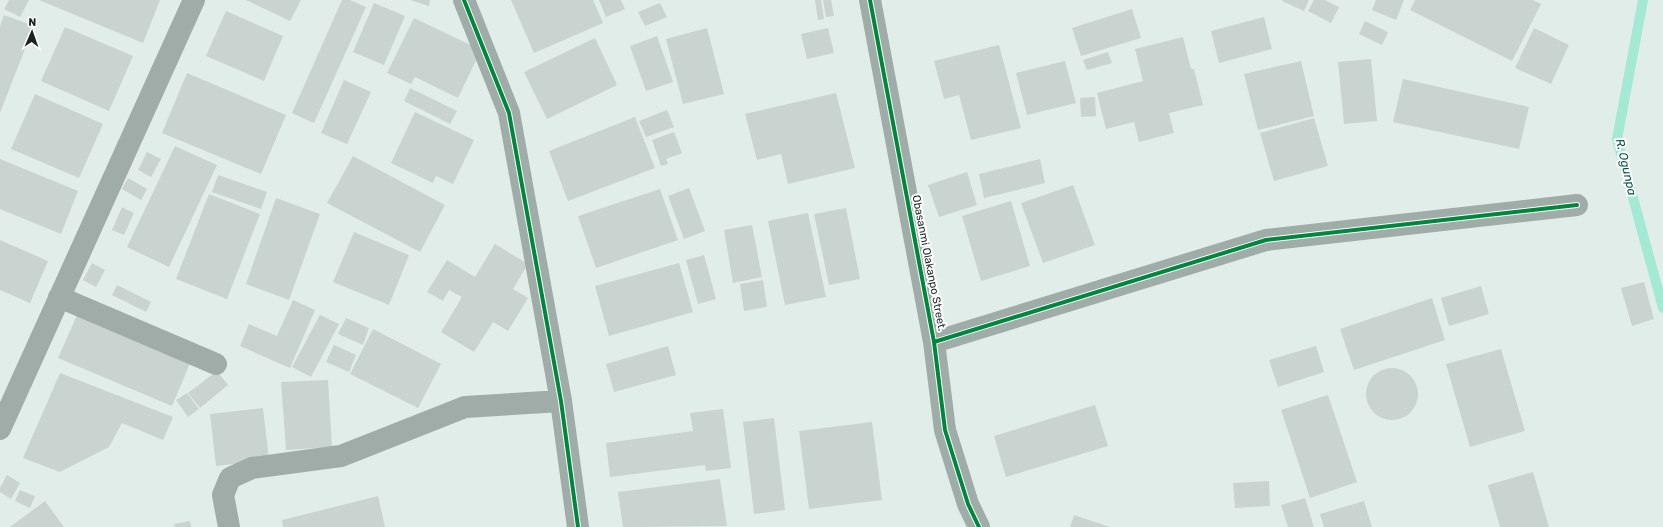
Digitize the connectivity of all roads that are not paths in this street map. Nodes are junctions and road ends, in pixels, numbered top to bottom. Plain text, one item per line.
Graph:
1 (194, 0) edge
2 (464, 0) edge
3 (870, 0) edge
4 (1577, 205) dead end
5 (60, 296) junction
6 (934, 342) junction
7 (216, 364) dead end
8 (561, 401) junction
9 (1, 425) edge
10 (229, 527) edge
11 (578, 527) edge
12 (979, 527) edge

1 - 5 street
2 - 8 street
3 - 6 street, Obasanmi Olakanpo Street.
4 - 6 street
5 - 7 street
5 - 9 street
6 - 12 street, Obasanmi Olakanpo Street.
8 - 10 street
8 - 11 street

